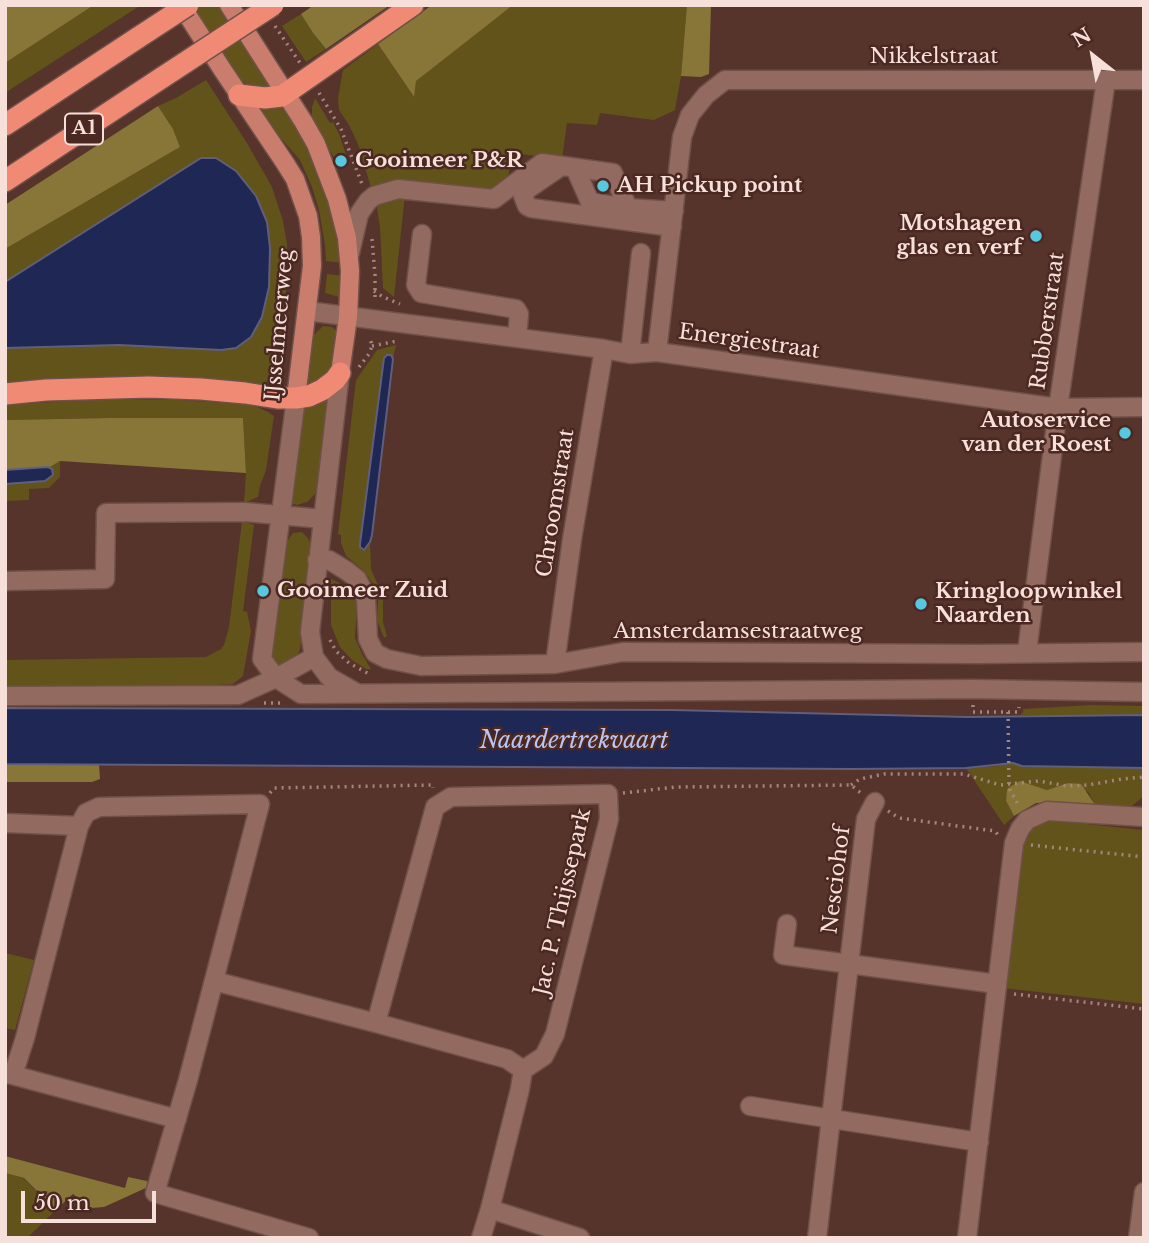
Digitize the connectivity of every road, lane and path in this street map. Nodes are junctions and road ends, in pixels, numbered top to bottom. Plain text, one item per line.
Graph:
1 (181, 5) edge
2 (188, 5) edge
3 (229, 5) edge
4 (273, 5) edge
5 (413, 5) edge
6 (1106, 80) junction
7 (1144, 80) edge
8 (286, 93) junction
9 (239, 95) junction
10 (5, 125) edge
11 (568, 167) junction
12 (5, 181) edge
13 (628, 208) junction
14 (673, 219) junction
15 (422, 234) dead end
16 (641, 253) dead end
17 (350, 256) junction
18 (307, 310) junction
19 (348, 317) junction
20 (517, 338) junction
21 (604, 349) junction
22 (657, 352) junction
23 (630, 354) junction
24 (341, 373) junction
25 (5, 394) edge
26 (296, 398) junction
27 (1144, 407) edge
28 (1058, 408) junction
29 (281, 516) junction
30 (323, 519) junction
31 (317, 560) junction
32 (5, 582) edge
33 (1144, 652) edge
34 (1027, 653) junction
35 (314, 657) junction
36 (555, 664) junction
37 (276, 678) junction
38 (252, 690) junction
39 (1144, 692) edge
40 (360, 694) junction
41 (5, 696) edge
42 (290, 703) dead end
43 (973, 706) dead end
44 (1018, 712) dead end
45 (1008, 714) junction
46 (1144, 777) edge
47 (1009, 784) junction
48 (850, 785) dead end
49 (875, 802) dead end
50 (260, 804) junction
51 (435, 807) junction
52 (1144, 817) edge
53 (1027, 820) junction
54 (5, 823) edge
55 (79, 826) junction
56 (787, 924) dead end
57 (850, 964) junction
58 (214, 981) junction
59 (997, 988) junction
60 (1144, 1009) edge
61 (376, 1023) junction
62 (523, 1070) junction
63 (9, 1074) edge
64 (750, 1105) dead end
65 (831, 1118) junction
66 (177, 1119) junction
67 (979, 1142) junction
68 (1144, 1192) edge
69 (490, 1209) junction
70 (275, 1233) edge
71 (309, 1238) edge
72 (481, 1238) edge
73 (580, 1238) edge
74 (817, 1238) edge
75 (967, 1238) edge
76 (1138, 1238) edge

1 - 9 main road, IJsselmeerweg
2 - 10 highway, A1, bridge
3 - 8 main road
4 - 12 highway, A1, bridge
5 - 8 highway
6 - 7 street, Nikkelstraat
6 - 14 street, Nikkelstraat
6 - 28 street, Rubberstraat
8 - 9 highway
8 - 17 main road
9 - 18 main road, IJsselmeerweg
11 - 13 street
11 - 13 street
11 - 14 street
11 - 17 street
13 - 14 street
14 - 22 street
15 - 20 street
16 - 23 street
17 - 19 main road
18 - 19 street, Energiestraat
18 - 26 main road, IJsselmeerweg
19 - 20 street, Energiestraat
19 - 24 main road
20 - 21 street, Energiestraat
21 - 23 street, Energiestraat
21 - 36 street, Chroomstraat
22 - 23 street, Energiestraat
22 - 28 street, Energiestraat
24 - 26 highway
24 - 30 street
25 - 26 highway
26 - 29 street, IJsselmeerweg
27 - 28 street, Energiestraat
28 - 34 street, Rubberstraat
29 - 30 street
29 - 32 street
29 - 37 street, IJsselmeerweg
30 - 31 street
31 - 35 street
31 - 36 street, Amsterdamsestraatweg
33 - 34 street, Amsterdamsestraatweg
34 - 36 street, Amsterdamsestraatweg
35 - 37 street
35 - 40 street
37 - 38 street
37 - 40 street
38 - 41 street
38 - 42 path
39 - 40 street
43 - 45 path
44 - 45 path
45 - 47 path
46 - 47 path
47 - 48 path
47 - 53 path
49 - 57 street, Nesciohof
50 - 51 path
50 - 55 street
50 - 58 street
51 - 61 street
51 - 62 street, Jac. P. Thijssepark
52 - 53 street
53 - 59 street
54 - 55 street
55 - 63 street
56 - 57 street, Nesciohof
57 - 59 street
57 - 65 street, Nesciohof
58 - 61 street
58 - 66 street
59 - 60 path
59 - 67 street
61 - 62 street
62 - 69 street
63 - 66 street
64 - 65 street
65 - 67 street
65 - 74 street, Nesciohof
66 - 70 street
67 - 75 street
68 - 76 street
69 - 72 street
69 - 73 street
70 - 71 street

